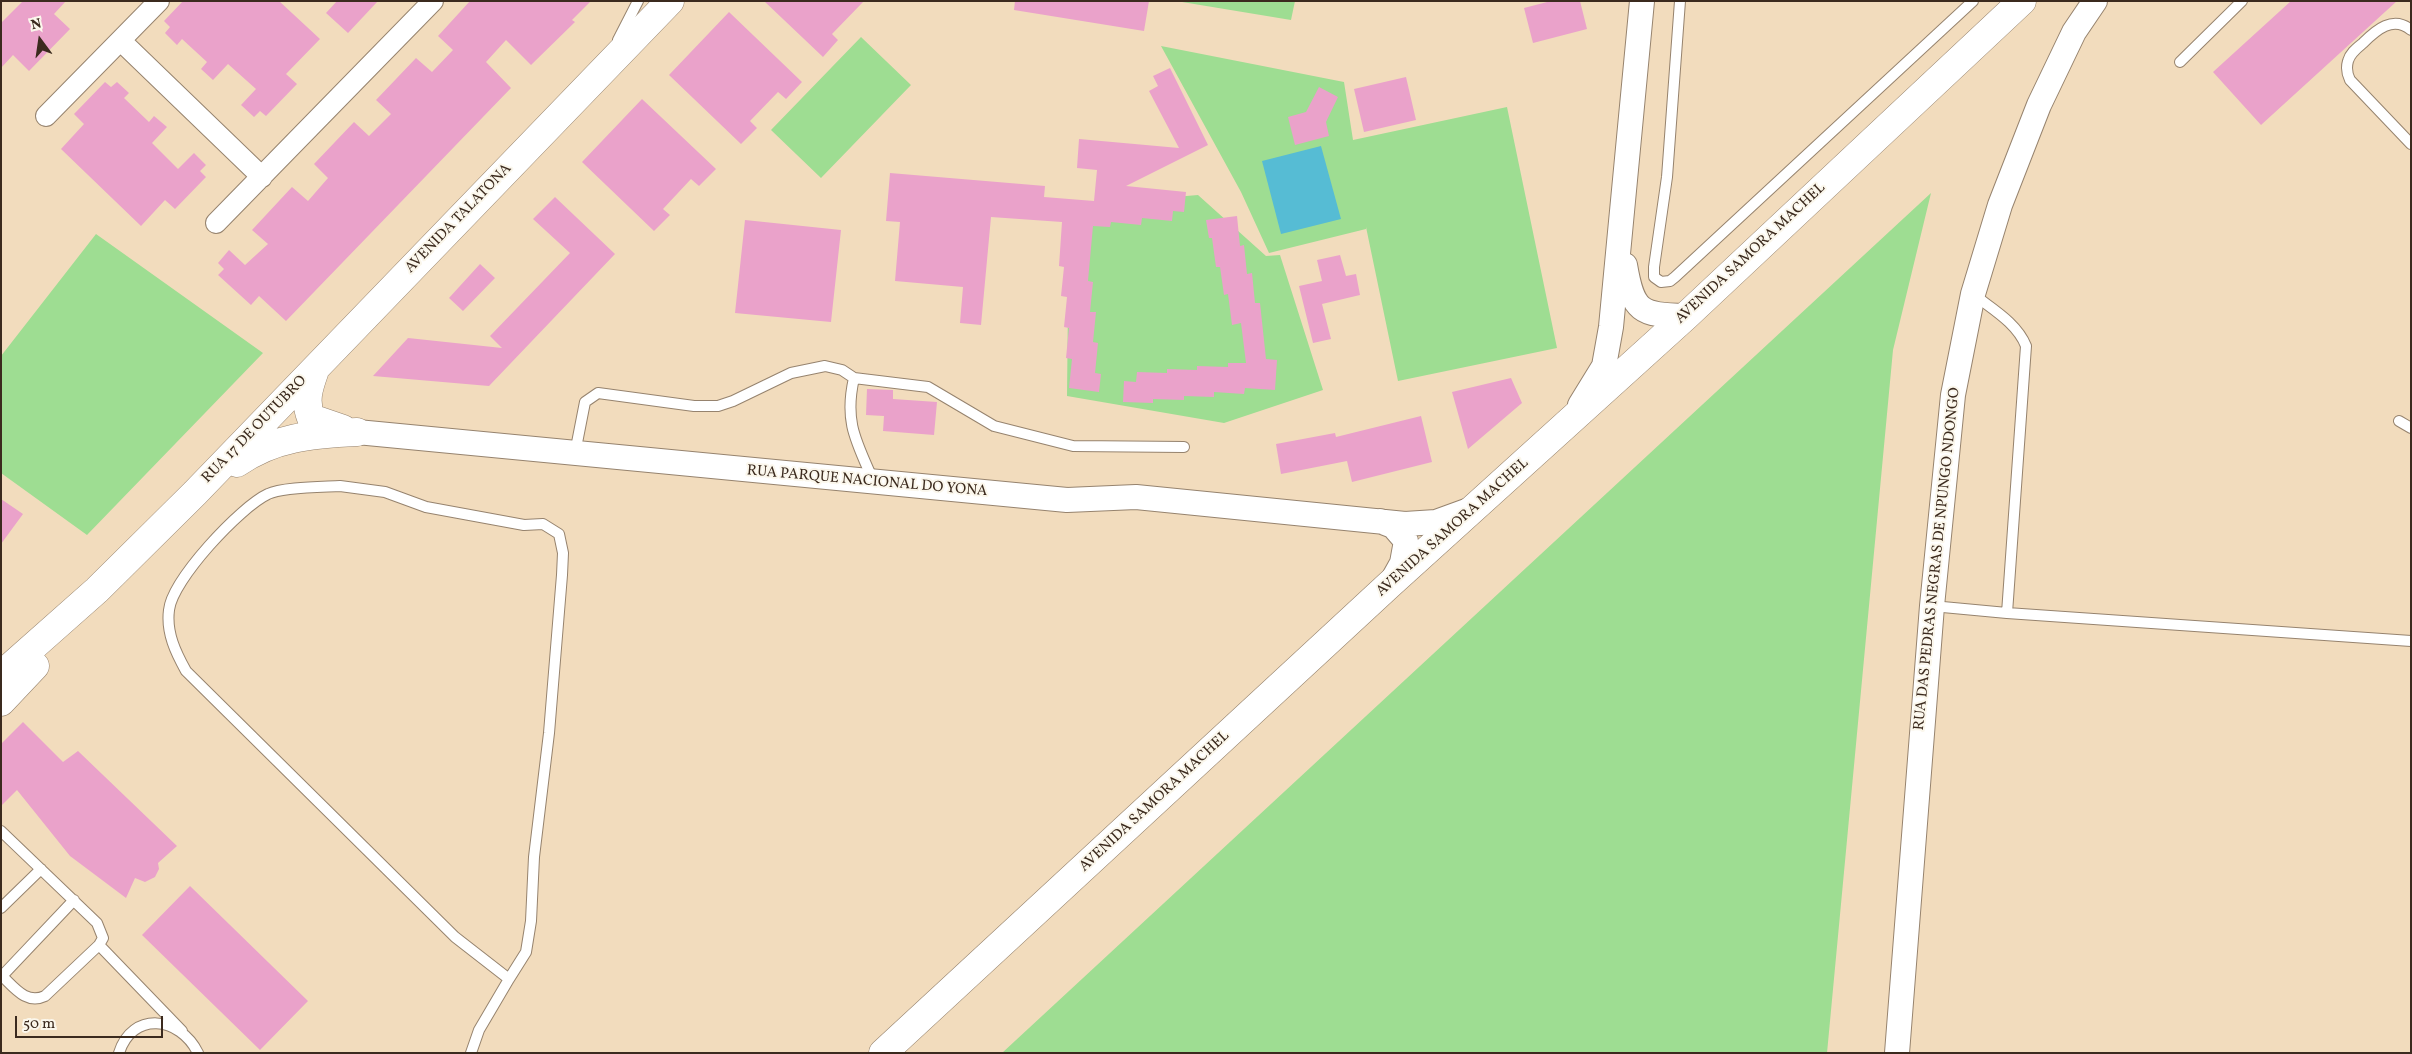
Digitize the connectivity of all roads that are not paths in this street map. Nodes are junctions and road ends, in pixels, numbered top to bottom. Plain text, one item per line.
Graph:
1 (159, 1) edge
2 (638, 1) edge
3 (670, 1) edge
4 (1642, 1) edge
5 (1680, 1) edge
6 (1973, 1) edge
7 (2022, 1) edge
8 (2095, 1) edge
9 (2242, 1) edge
10 (431, 2) edge
11 (2411, 30) edge
12 (120, 41) junction
13 (2180, 62) dead end
14 (602, 71) junction
15 (46, 116) dead end
16 (2411, 144) edge
17 (262, 177) junction
18 (216, 223) dead end
19 (1621, 238) junction
20 (1973, 294) junction
21 (1686, 316) junction
22 (315, 368) junction
23 (854, 378) junction
24 (2399, 421) dead end
25 (263, 424) junction
26 (1567, 426) junction
27 (2411, 428) edge
28 (357, 432) junction
29 (1184, 447) dead end
30 (575, 454) junction
31 (875, 483) junction
32 (195, 493) junction
33 (1482, 503) junction
34 (1378, 520) junction
35 (1390, 584) junction
36 (1932, 606) junction
37 (2007, 613) junction
38 (2411, 641) edge
39 (12, 677) edge
40 (1, 700) edge
41 (2, 831) edge
42 (41, 869) junction
43 (74, 900) junction
44 (1, 908) edge
45 (107, 926) dead end
46 (99, 945) junction
47 (2, 975) edge
48 (509, 979) junction
49 (182, 1030) junction
50 (119, 1053) edge
51 (198, 1053) edge
52 (471, 1053) edge
53 (883, 1053) edge
54 (1896, 1053) edge

1 - 12 street
2 - 14 lane
3 - 14 main road
4 - 19 street
5 - 6 lane
7 - 21 main road, AVENIDA SAMORA MACHEL
8 - 20 street, RUA DAS PEDRAS NEGRAS DE NPUNGO NDONGO
9 - 13 lane
10 - 17 street
11 - 16 lane
12 - 15 street
12 - 17 street
14 - 22 main road, AVENIDA TALATONA
17 - 18 street
19 - 21 street
19 - 26 street
20 - 36 street, RUA DAS PEDRAS NEGRAS DE NPUNGO NDONGO
20 - 37 lane
21 - 26 main road, AVENIDA SAMORA MACHEL
22 - 25 main road, RUA 17 DE OUTUBRO
22 - 28 main road
23 - 29 lane
23 - 30 lane
23 - 31 lane
24 - 27 lane
25 - 28 main road
25 - 32 main road, RUA 17 DE OUTUBRO
26 - 33 main road, AVENIDA SAMORA MACHEL
28 - 30 street, RUA PARQUE NACIONAL DO YONA
28 - 32 main road
30 - 31 street, RUA PARQUE NACIONAL DO YONA
31 - 34 street, RUA PARQUE NACIONAL DO YONA
32 - 39 main road
33 - 34 street, RUA PARQUE NACIONAL DO YONA
33 - 35 main road, AVENIDA SAMORA MACHEL
34 - 35 street, RUA PARQUE NACIONAL DO YONA
35 - 53 main road, AVENIDA SAMORA MACHEL
36 - 37 lane
36 - 54 street, RUA DAS PEDRAS NEGRAS DE NPUNGO NDONGO
37 - 38 lane
39 - 40 main road
41 - 42 lane
41 - 45 lane
42 - 43 lane
42 - 44 lane
43 - 46 lane
43 - 47 lane
46 - 47 lane
46 - 49 lane
48 - 48 lane
48 - 52 lane
49 - 50 lane
49 - 51 lane

